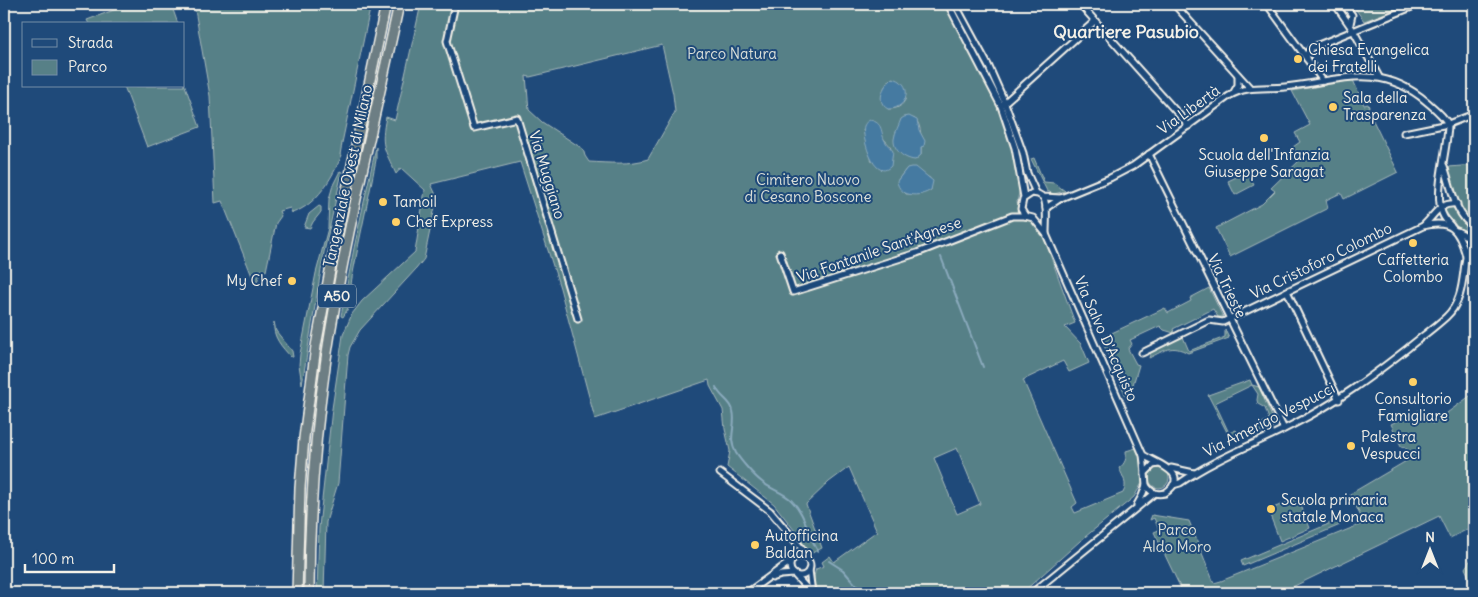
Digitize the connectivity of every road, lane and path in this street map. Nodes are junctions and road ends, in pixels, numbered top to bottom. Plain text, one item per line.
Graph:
1 (386, 4) edge
2 (399, 4) edge
3 (455, 4) edge
4 (948, 4) edge
5 (955, 4) edge
6 (1080, 4) edge
7 (1174, 4) edge
8 (1267, 4) edge
9 (1336, 4) edge
10 (1344, 4) edge
11 (1419, 4) edge
12 (1095, 21) junction
13 (1350, 24) junction
14 (1353, 30) junction
15 (1307, 59) junction
16 (1238, 74) junction
17 (1380, 77) junction
18 (1323, 81) junction
19 (1250, 88) junction
20 (1234, 93) junction
21 (1003, 104) junction
22 (1474, 114) edge
23 (1448, 124) junction
24 (1188, 126) junction
25 (1404, 133) dead end
26 (1148, 154) junction
27 (1444, 166) junction
28 (1036, 193) junction
29 (1024, 196) junction
30 (1043, 197) junction
31 (1061, 198) junction
32 (1456, 204) junction
33 (1021, 205) junction
34 (1440, 207) junction
35 (1045, 210) junction
36 (1012, 216) junction
37 (1025, 216) junction
38 (1033, 218) junction
39 (1423, 226) junction
40 (1472, 226) edge
41 (1452, 228) junction
42 (1046, 234) junction
43 (1472, 241) edge
44 (780, 252) dead end
45 (1466, 259) junction
46 (1287, 292) junction
47 (1230, 318) junction
48 (578, 319) dead end
49 (1142, 353) dead end
50 (1339, 400) junction
51 (1284, 429) junction
52 (1143, 455) junction
53 (1160, 464) junction
54 (1169, 468) junction
55 (720, 473) dead end
56 (1145, 473) junction
57 (1195, 473) junction
58 (1146, 485) junction
59 (1173, 485) junction
60 (1155, 493) junction
61 (1128, 514) junction
62 (795, 542) junction
63 (793, 559) junction
64 (807, 559) junction
65 (809, 570) junction
66 (794, 574) junction
67 (766, 580) junction
68 (297, 593) edge
69 (309, 593) edge
70 (747, 593) edge
71 (812, 593) edge
72 (1032, 593) edge

1 - 68 highway, Tangenziale Ovest di Milano / A50
2 - 69 highway, Tangenziale Ovest di Milano / A50
3 - 48 street, Via Muggiano
4 - 21 street
5 - 21 street
6 - 12 street
7 - 16 street
8 - 15 street
9 - 13 street
10 - 13 street
11 - 14 street
12 - 21 street
12 - 24 street
13 - 14 street
14 - 15 street
14 - 17 street
15 - 18 street
16 - 19 street
16 - 20 street
17 - 18 street, Via Libertà
17 - 23 street, Via Libertà
18 - 19 street, Via Libertà
19 - 20 street, Via Libertà
20 - 24 street, Via Libertà
21 - 28 street
21 - 29 street
22 - 23 street
23 - 25 street
23 - 27 street
24 - 26 street, Via Libertà
26 - 31 street, Via Libertà
26 - 47 street, Via Trieste
27 - 32 street
27 - 34 street
28 - 29 street
28 - 30 street
29 - 33 street
30 - 31 street
30 - 35 street
31 - 35 street, Via Libertà
32 - 34 street
32 - 40 street
33 - 36 street
33 - 37 street
34 - 39 street
34 - 41 street, Via Amerigo Vespucci
35 - 38 street
35 - 42 street
36 - 37 street
36 - 44 street, Via Fontanile Sant'Agnese
37 - 38 street
38 - 42 street
39 - 41 street
39 - 46 street, Via Cristoforo Colombo
40 - 43 street, Via Amerigo Vespucci
41 - 43 street
41 - 45 street, Via Amerigo Vespucci
42 - 52 street, Via Salvo D'Acquisto
43 - 45 street, Via Amerigo Vespucci
45 - 50 street, Via Amerigo Vespucci
46 - 47 street, Via Cristoforo Colombo
46 - 50 street
47 - 49 street, Via Cristoforo Colombo
47 - 51 street, Via Trieste
50 - 51 street, Via Amerigo Vespucci
51 - 57 street, Via Amerigo Vespucci
52 - 53 street, Via Amerigo Vespucci
52 - 56 street, Via Salvo D'Acquisto
53 - 54 street, Via Amerigo Vespucci
53 - 56 street
54 - 57 street, Via Amerigo Vespucci
54 - 59 street
55 - 62 street
56 - 58 street
57 - 59 street, Via Amerigo Vespucci
58 - 60 street
58 - 61 street, Via Amerigo Vespucci
59 - 60 street, Via Amerigo Vespucci
60 - 61 street, Via Amerigo Vespucci
61 - 72 street, Via Amerigo Vespucci
62 - 63 street
62 - 64 street
63 - 64 street
63 - 66 street
63 - 67 street
64 - 65 street
65 - 66 street
65 - 71 street
66 - 67 street
66 - 71 street
67 - 70 street

